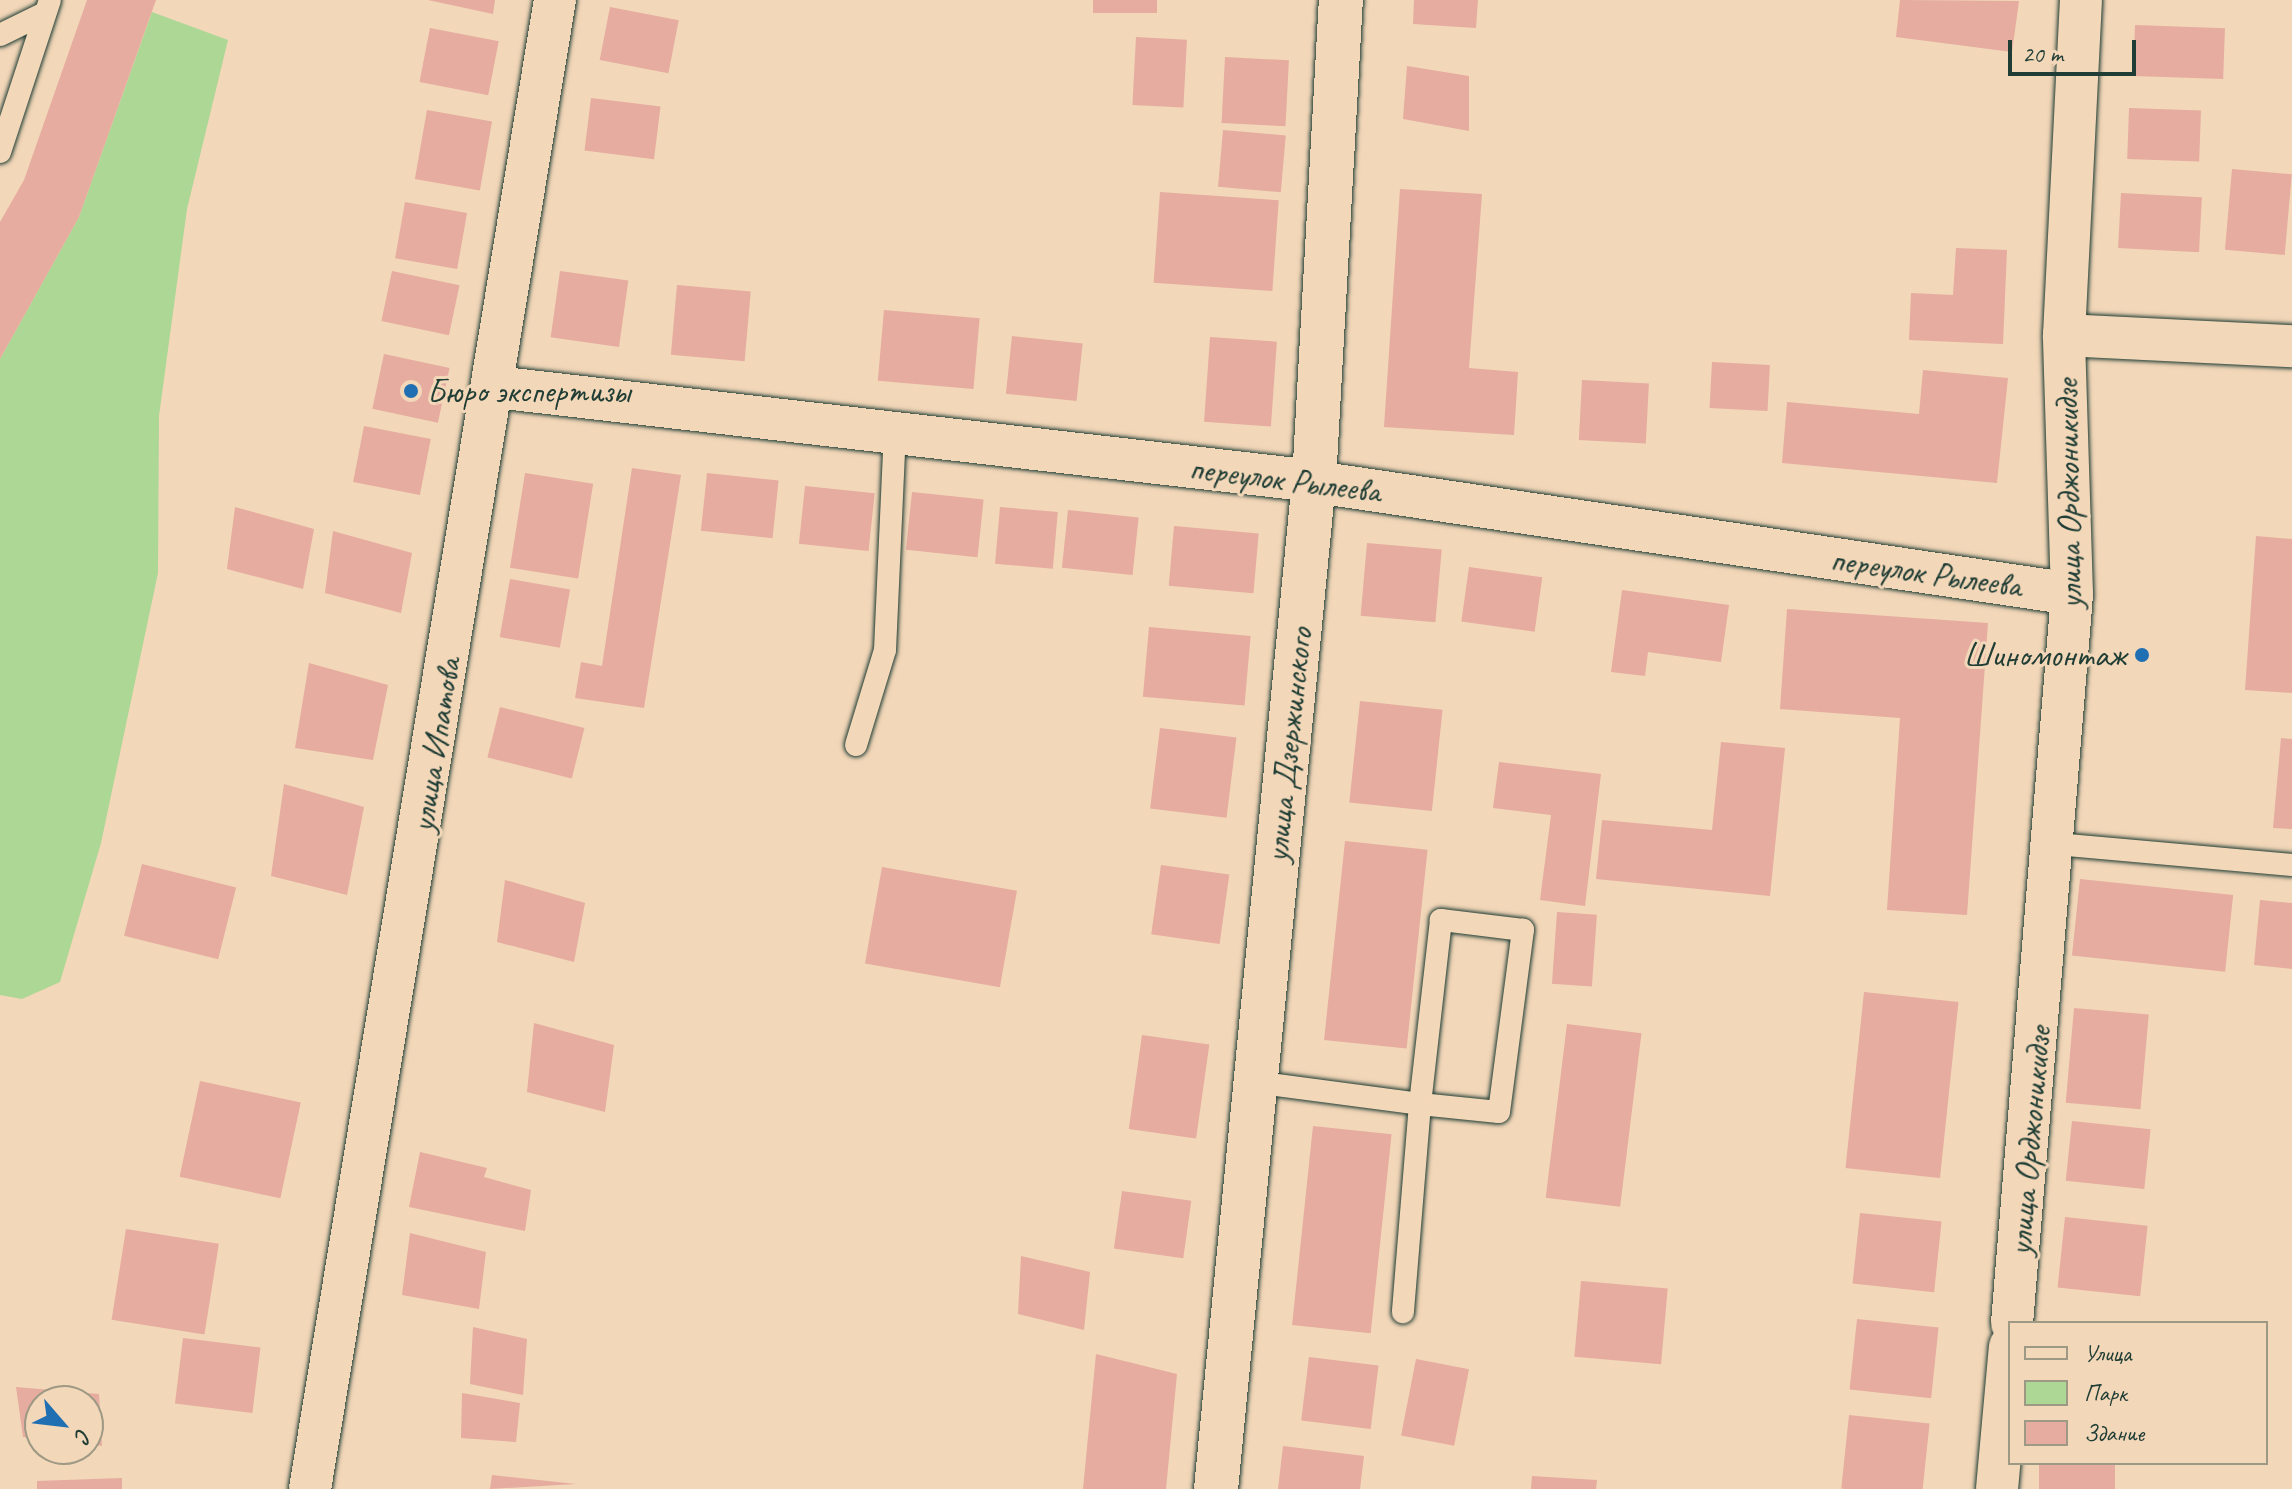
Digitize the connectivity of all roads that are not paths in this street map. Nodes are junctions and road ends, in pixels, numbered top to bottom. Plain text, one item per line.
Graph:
1 (555, 0) edge
2 (1341, 0) edge
3 (2081, 0) edge
4 (47, 6) edge
5 (0, 35) edge
6 (0, 152) edge
7 (2064, 335) junction
8 (2292, 346) edge
9 (495, 387) junction
10 (895, 432) junction
11 (1314, 481) junction
12 (2072, 594) junction
13 (856, 745) dead end
14 (2056, 844) junction
15 (2292, 865) edge
16 (1254, 1082) junction
17 (1420, 1104) junction
18 (1403, 1312) dead end
19 (2012, 1321) edge
20 (2008, 1369) edge
21 (310, 1489) edge
22 (1216, 1489) edge
23 (1997, 1489) edge

1 - 9 street, улица Ипатова
2 - 11 street, улица Дзержинского
3 - 7 street, улица Орджоникидзе
4 - 5 lane
4 - 6 lane
7 - 8 street
7 - 12 street, улица Орджоникидзе
9 - 10 street, переулок Рылеева
9 - 21 street, улица Ипатова
10 - 11 street, переулок Рылеева
10 - 13 lane
11 - 12 street, переулок Рылеева
11 - 16 street, улица Дзержинского
12 - 14 street, улица Орджоникидзе
14 - 15 lane
14 - 19 street, улица Орджоникидзе
16 - 17 lane
16 - 22 street, улица Дзержинского
17 - 17 lane
17 - 18 lane
20 - 23 street

